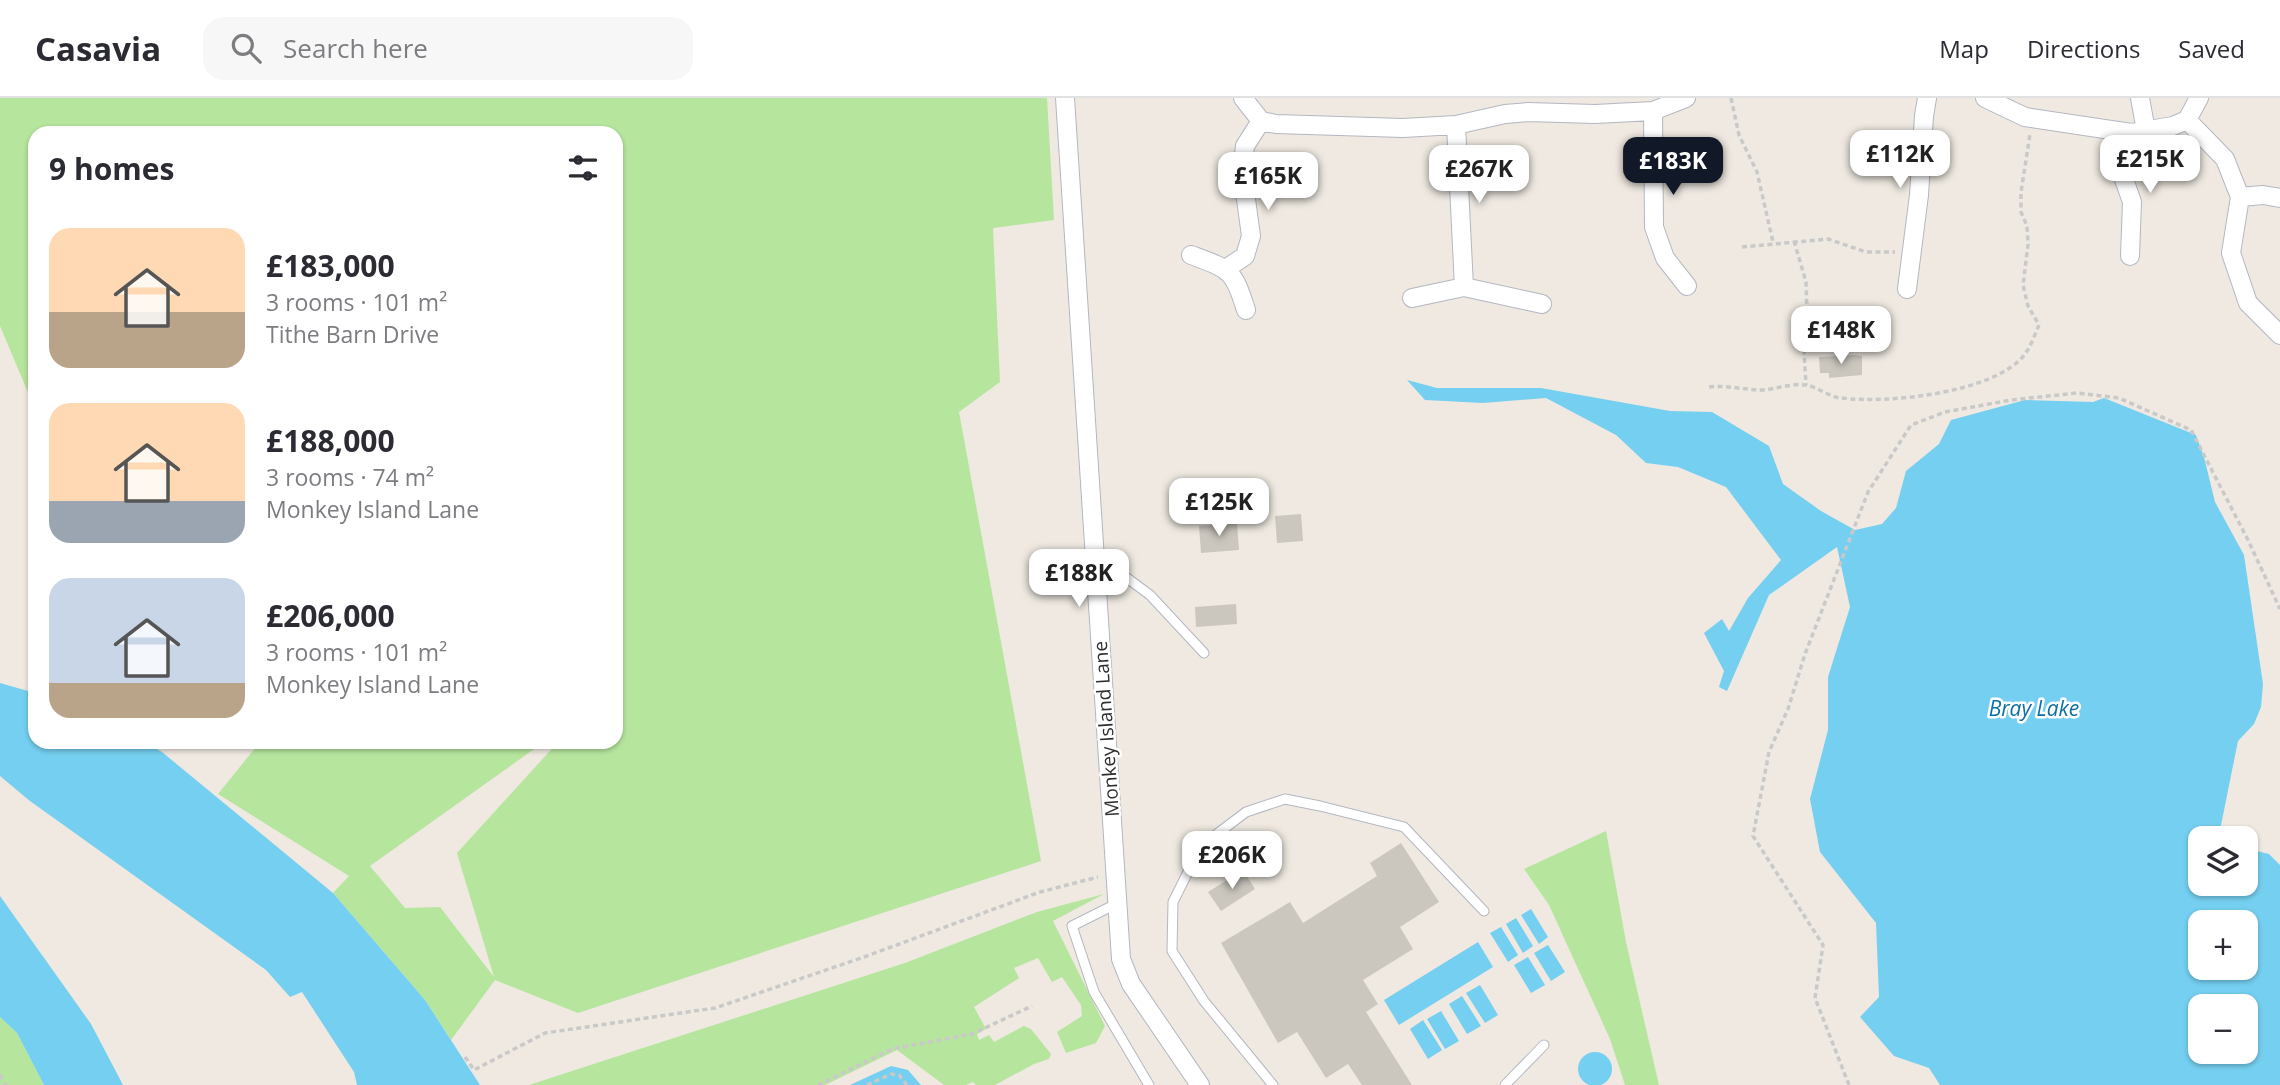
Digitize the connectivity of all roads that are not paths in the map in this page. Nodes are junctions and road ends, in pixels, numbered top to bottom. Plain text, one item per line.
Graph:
1 (1065, 98) edge
2 (1243, 98) edge
3 (1686, 98) edge
4 (1927, 98) edge
5 (1985, 98) edge
6 (2140, 98) edge
7 (2199, 98) edge
8 (1503, 106) edge
9 (1653, 111) junction
10 (2188, 120) junction
11 (1261, 121) junction
12 (1457, 125) junction
13 (2146, 131) junction
14 (2124, 132) junction
15 (2240, 197) junction
16 (2280, 198) edge
17 (1191, 255) dead end
18 (2130, 256) dead end
19 (1227, 268) junction
20 (1688, 286) dead end
21 (1464, 287) junction
22 (1906, 289) dead end
23 (1412, 298) dead end
24 (1542, 304) dead end
25 (1246, 310) dead end
26 (2280, 335) edge
27 (1094, 554) junction
28 (1204, 653) dead end
29 (1116, 904) junction
30 (1484, 911) dead end
31 (1544, 1045) dead end
32 (1149, 1085) edge
33 (1200, 1085) edge
34 (1273, 1085) edge
35 (1505, 1085) edge

1 - 27 street, Monkey Island Lane
2 - 11 street
3 - 9 street
4 - 22 street
5 - 14 street
6 - 13 street
7 - 10 street
8 - 9 street
8 - 12 street
9 - 20 street
10 - 13 street
10 - 15 street
11 - 12 street
11 - 19 street
12 - 21 street
13 - 14 street
14 - 18 street
15 - 16 street
15 - 26 street
17 - 19 street
19 - 25 street
21 - 23 street
21 - 24 street
27 - 28 lane
27 - 29 street, Monkey Island Lane
29 - 32 lane
29 - 33 street, Monkey Island Lane
30 - 34 lane
31 - 35 lane

